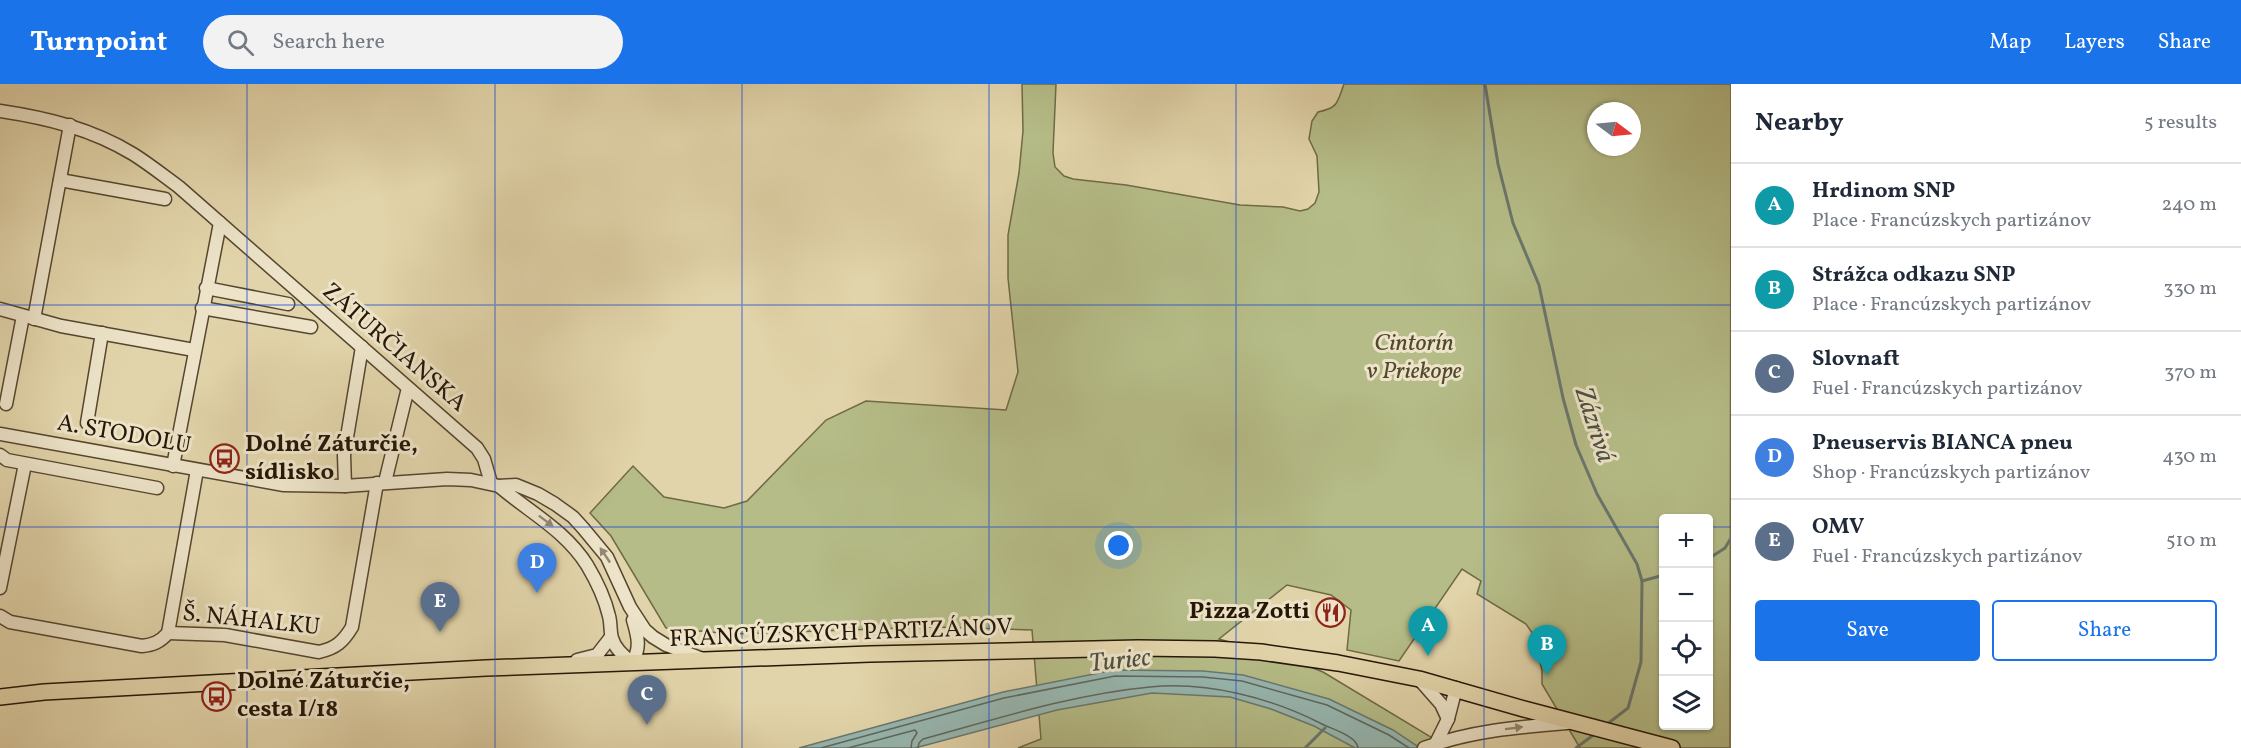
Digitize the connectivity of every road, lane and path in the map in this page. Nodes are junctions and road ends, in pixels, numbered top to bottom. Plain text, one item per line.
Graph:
1 (0, 111) edge
2 (70, 125) junction
3 (60, 180) junction
4 (165, 199) dead end
5 (220, 223) junction
6 (206, 288) junction
7 (288, 304) dead end
8 (202, 308) junction
9 (0, 309) edge
10 (29, 317) junction
11 (311, 327) dead end
12 (102, 333) junction
13 (362, 346) junction
14 (194, 350) junction
15 (408, 388) junction
16 (6, 404) dead end
17 (87, 423) dead end
18 (0, 434) edge
19 (0, 455) edge
20 (25, 464) junction
21 (173, 466) junction
22 (197, 470) junction
23 (381, 483) junction
24 (495, 484) junction
25 (345, 486) junction
26 (157, 488) dead end
27 (0, 588) edge
28 (630, 607) junction
29 (0, 616) edge
30 (168, 633) junction
31 (611, 637) junction
32 (709, 661) junction
33 (632, 663) junction
34 (555, 666) junction
35 (1419, 679) junction
36 (1456, 688) junction
37 (0, 697) edge
38 (1448, 718) junction
39 (1571, 722) junction
40 (1429, 746) edge
41 (1672, 748) edge

1 - 2 street, ZÁTURČIANSKA
2 - 3 street
2 - 5 street, ZÁTURČIANSKA
3 - 4 street
3 - 10 street
5 - 6 street
5 - 13 street, ZÁTURČIANSKA
6 - 7 street
6 - 8 street
8 - 11 street
8 - 14 street
9 - 10 street
10 - 12 street
10 - 16 street
12 - 14 street
12 - 17 street
13 - 15 street, ZÁTURČIANSKA
13 - 25 street
14 - 21 street
15 - 23 street, Š. NÁHALKU
15 - 24 street, ZÁTURČIANSKA
18 - 21 street, A. STODOLU
19 - 20 street, A. STODOLU
20 - 26 street, A. STODOLU
20 - 27 street
21 - 22 street, A. STODOLU
22 - 25 street, A. STODOLU
22 - 30 street
23 - 24 street, A. STODOLU
23 - 25 street, A. STODOLU
23 - 30 street, Š. NÁHALKU
28 -> 24 street
24 -> 31 street
28 - 32 street
28 - 33 street
29 - 30 street
31 - 33 street
31 - 34 street
32 - 33 main road, FRANCÚZSKYCH PARTIZÁNOV
32 - 35 main road, FRANCÚZSKYCH PARTIZÁNOV
33 - 34 main road, FRANCÚZSKYCH PARTIZÁNOV
34 - 37 main road, FRANCÚZSKYCH PARTIZÁNOV
35 - 36 main road, FRANCÚZSKYCH PARTIZÁNOV
35 - 38 street
36 - 38 street
36 - 39 main road, FRANCÚZSKYCH PARTIZÁNOV
38 - 40 street
40 -> 39 street
39 - 41 main road, FRANCÚZSKYCH PARTIZÁNOV

